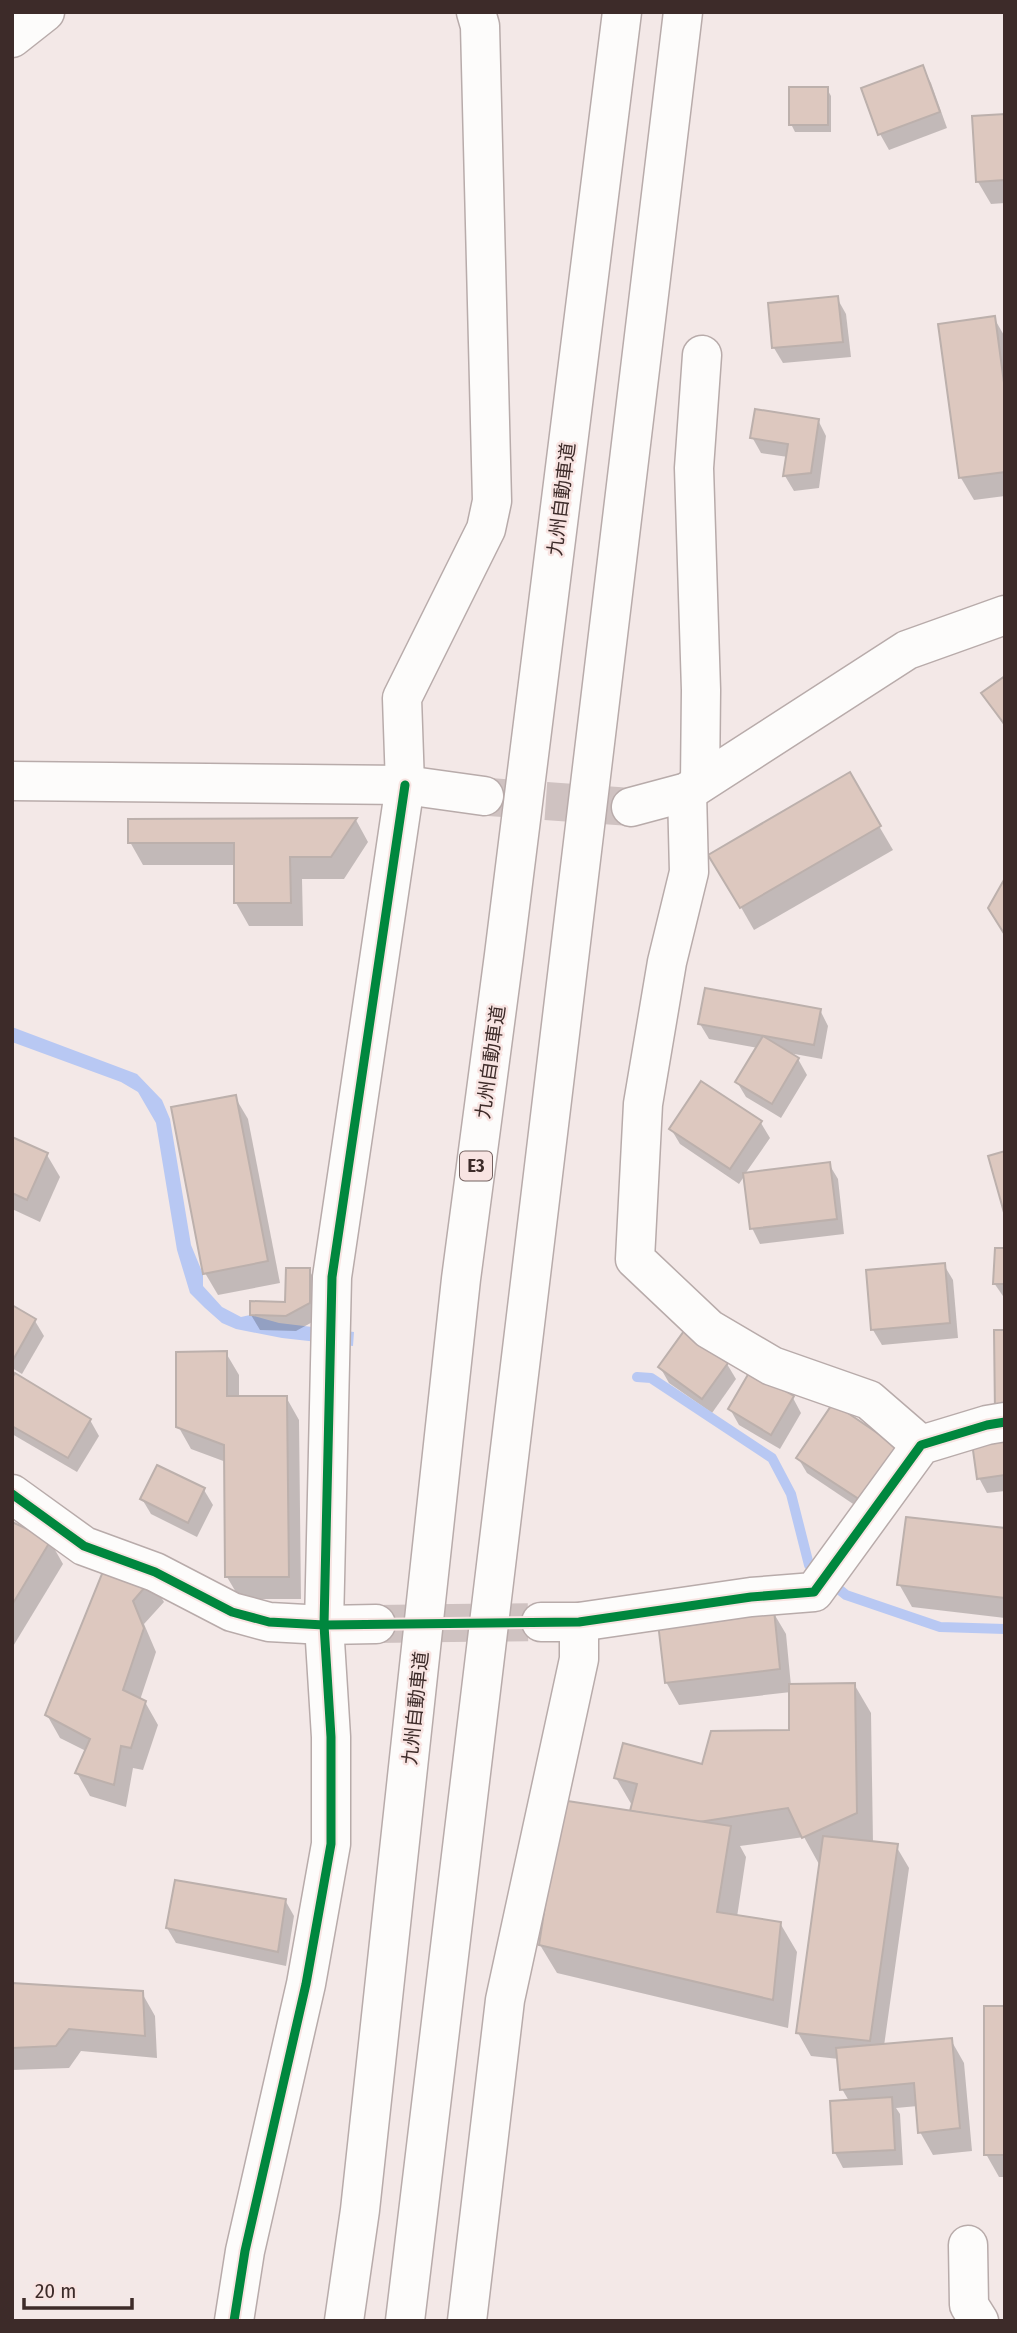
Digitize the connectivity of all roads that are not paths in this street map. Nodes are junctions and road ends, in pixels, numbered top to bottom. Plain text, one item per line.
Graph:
1 (45, 12) edge
2 (476, 12) edge
3 (622, 12) edge
4 (683, 12) edge
5 (12, 38) edge
6 (702, 355) dead end
7 (1005, 615) edge
8 (12, 781) edge
9 (405, 785) junction
10 (694, 787) junction
11 (484, 796) tunnel mouth
12 (631, 807) tunnel mouth
13 (1005, 1422) edge
14 (921, 1445) junction
15 (12, 1494) edge
16 (541, 1622) tunnel mouth
17 (579, 1622) junction
18 (376, 1624) tunnel mouth
19 (324, 1625) junction
20 (968, 2245) dead end
21 (234, 2321) edge
22 (344, 2321) edge
23 (405, 2321) edge
24 (467, 2321) edge
25 (979, 2321) edge

1 - 5 main road
2 - 9 main road
3 - 22 main road, 九州自動車道 / E3
4 - 23 main road
6 - 10 main road
7 - 10 main road
8 - 9 main road
9 - 11 main road
9 - 19 main road
10 - 12 main road
10 - 14 main road
13 - 14 main road
14 - 17 main road
15 - 19 main road
16 - 17 main road
17 - 24 main road
18 - 19 main road
19 - 21 main road
20 - 25 main road

